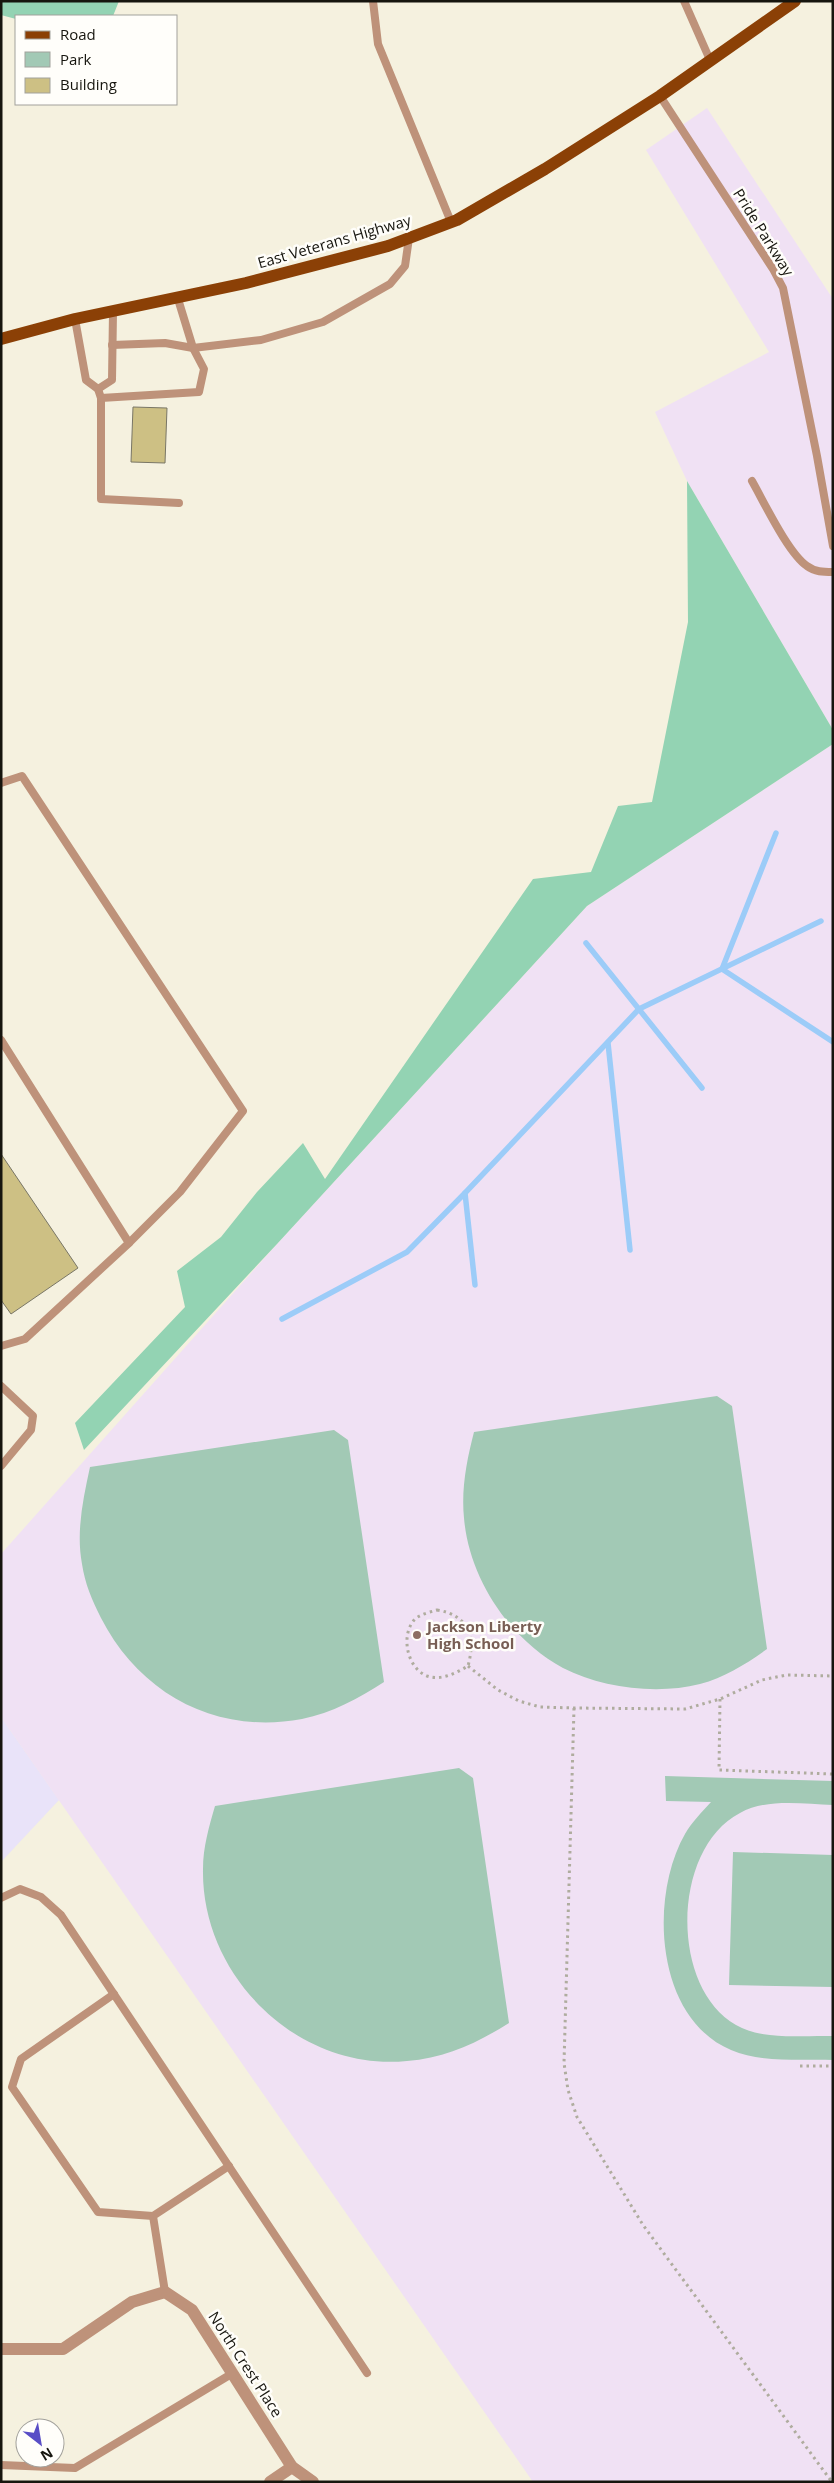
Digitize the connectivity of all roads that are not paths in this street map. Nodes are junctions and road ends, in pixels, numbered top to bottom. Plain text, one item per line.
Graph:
1 (373, 1) edge
2 (684, 1) edge
3 (794, 1) edge
4 (710, 60) junction
5 (660, 96) junction
6 (451, 222) junction
7 (409, 238) junction
8 (178, 299) junction
9 (113, 312) junction
10 (75, 319) junction
11 (24, 333) junction
12 (1, 335) edge
13 (1, 339) edge
14 (112, 345) junction
15 (194, 348) junction
16 (98, 389) junction
17 (101, 398) junction
18 (752, 481) dead end
19 (179, 503) dead end
20 (833, 546) edge
21 (833, 572) edge
22 (1, 782) edge
23 (1, 1040) edge
24 (129, 1243) junction
25 (1, 1346) edge
26 (1, 1386) edge
27 (1, 1466) edge
28 (1, 1898) edge
29 (114, 1994) junction
30 (229, 2166) junction
31 (153, 2216) junction
32 (165, 2292) junction
33 (1, 2349) edge
34 (233, 2373) junction
35 (367, 2373) dead end
36 (1, 2465) edge
37 (292, 2467) junction
38 (270, 2482) edge
39 (313, 2482) edge

1 - 6 lane
2 - 4 lane
3 - 4 main road, East Veterans Highway
4 - 5 main road, East Veterans Highway
5 - 6 main road, East Veterans Highway
5 - 20 lane, Pride Parkway
6 - 7 main road, East Veterans Highway
7 - 8 main road, East Veterans Highway
7 - 15 lane
8 - 9 main road, East Veterans Highway
8 - 15 lane
9 - 10 main road, East Veterans Highway
9 - 14 lane
10 - 11 main road, East Veterans Highway
10 - 16 lane
11 - 12 main road
11 - 13 main road, East Veterans Highway
14 - 15 lane
14 - 16 lane
15 - 17 lane
16 - 17 lane
17 - 19 lane
18 - 21 lane
22 - 24 lane
23 - 24 lane
24 - 25 lane
26 - 27 lane
28 - 29 lane
29 - 30 lane
29 - 31 lane
30 - 31 lane
30 - 35 lane
31 - 32 lane
32 - 33 street
32 - 34 street, North Crest Place
34 - 36 lane
34 - 37 street, North Crest Place
37 - 38 street
37 - 39 street, North Crest Place

